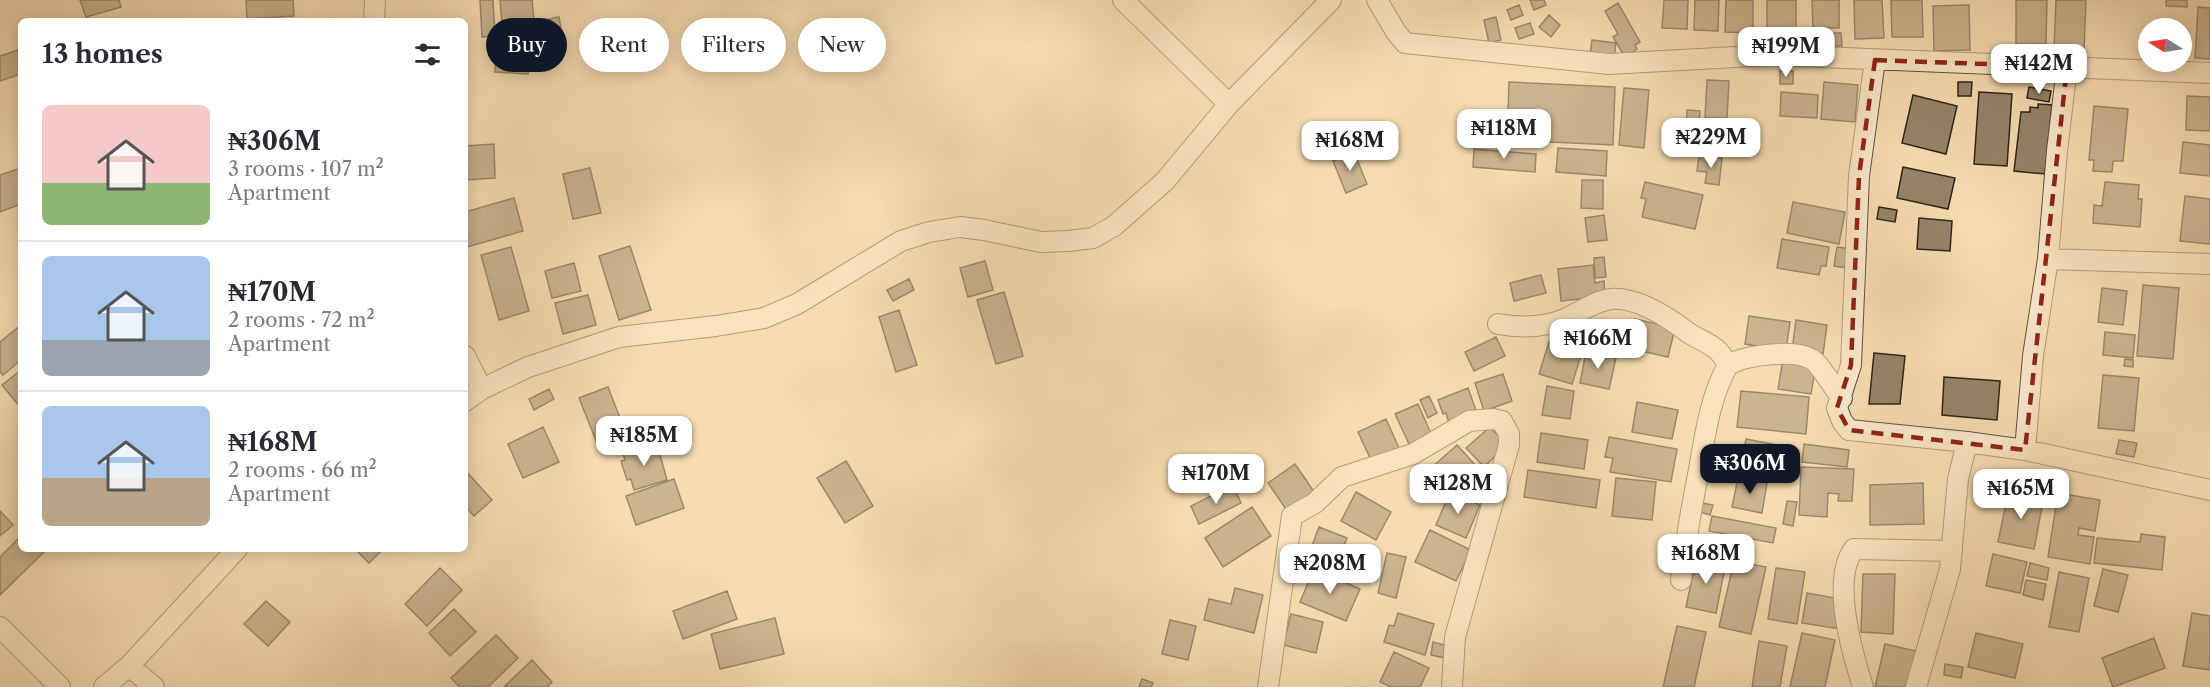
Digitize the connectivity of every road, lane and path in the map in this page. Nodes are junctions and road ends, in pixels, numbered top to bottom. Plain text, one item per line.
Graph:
1 (375, 0) edge
2 (1123, 0) edge
3 (1331, 0) edge
4 (1377, 0) edge
5 (374, 18) edge
6 (1875, 60) junction
7 (2067, 67) junction
8 (2210, 73) edge
9 (1229, 104) junction
10 (2048, 259) junction
11 (2210, 264) edge
12 (1498, 324) dead end
13 (468, 362) edge
14 (1728, 364) junction
15 (482, 389) junction
16 (1842, 398) junction
17 (468, 399) edge
18 (1966, 442) junction
19 (2025, 450) junction
20 (2210, 490) edge
21 (1952, 551) junction
22 (234, 552) edge
23 (1681, 580) dead end
24 (0, 627) edge
25 (129, 666) junction
26 (60, 687) edge
27 (104, 687) edge
28 (154, 687) edge
29 (1269, 687) edge
30 (1452, 687) edge
31 (1863, 687) edge
32 (1916, 687) edge

1 - 5 street
2 - 9 street
3 - 9 street
4 - 6 street
6 - 7 street
6 - 16 street
7 - 8 street
7 - 10 street
9 - 15 street
10 - 11 street
10 - 19 street
12 - 14 street
13 - 15 street
14 - 16 street
14 - 23 street
15 - 17 street
16 - 18 street
18 - 19 street
18 - 21 street
19 - 20 street
21 - 31 street
21 - 32 street
22 - 25 street
24 - 26 street
25 - 27 street
25 - 28 street
29 - 30 street

